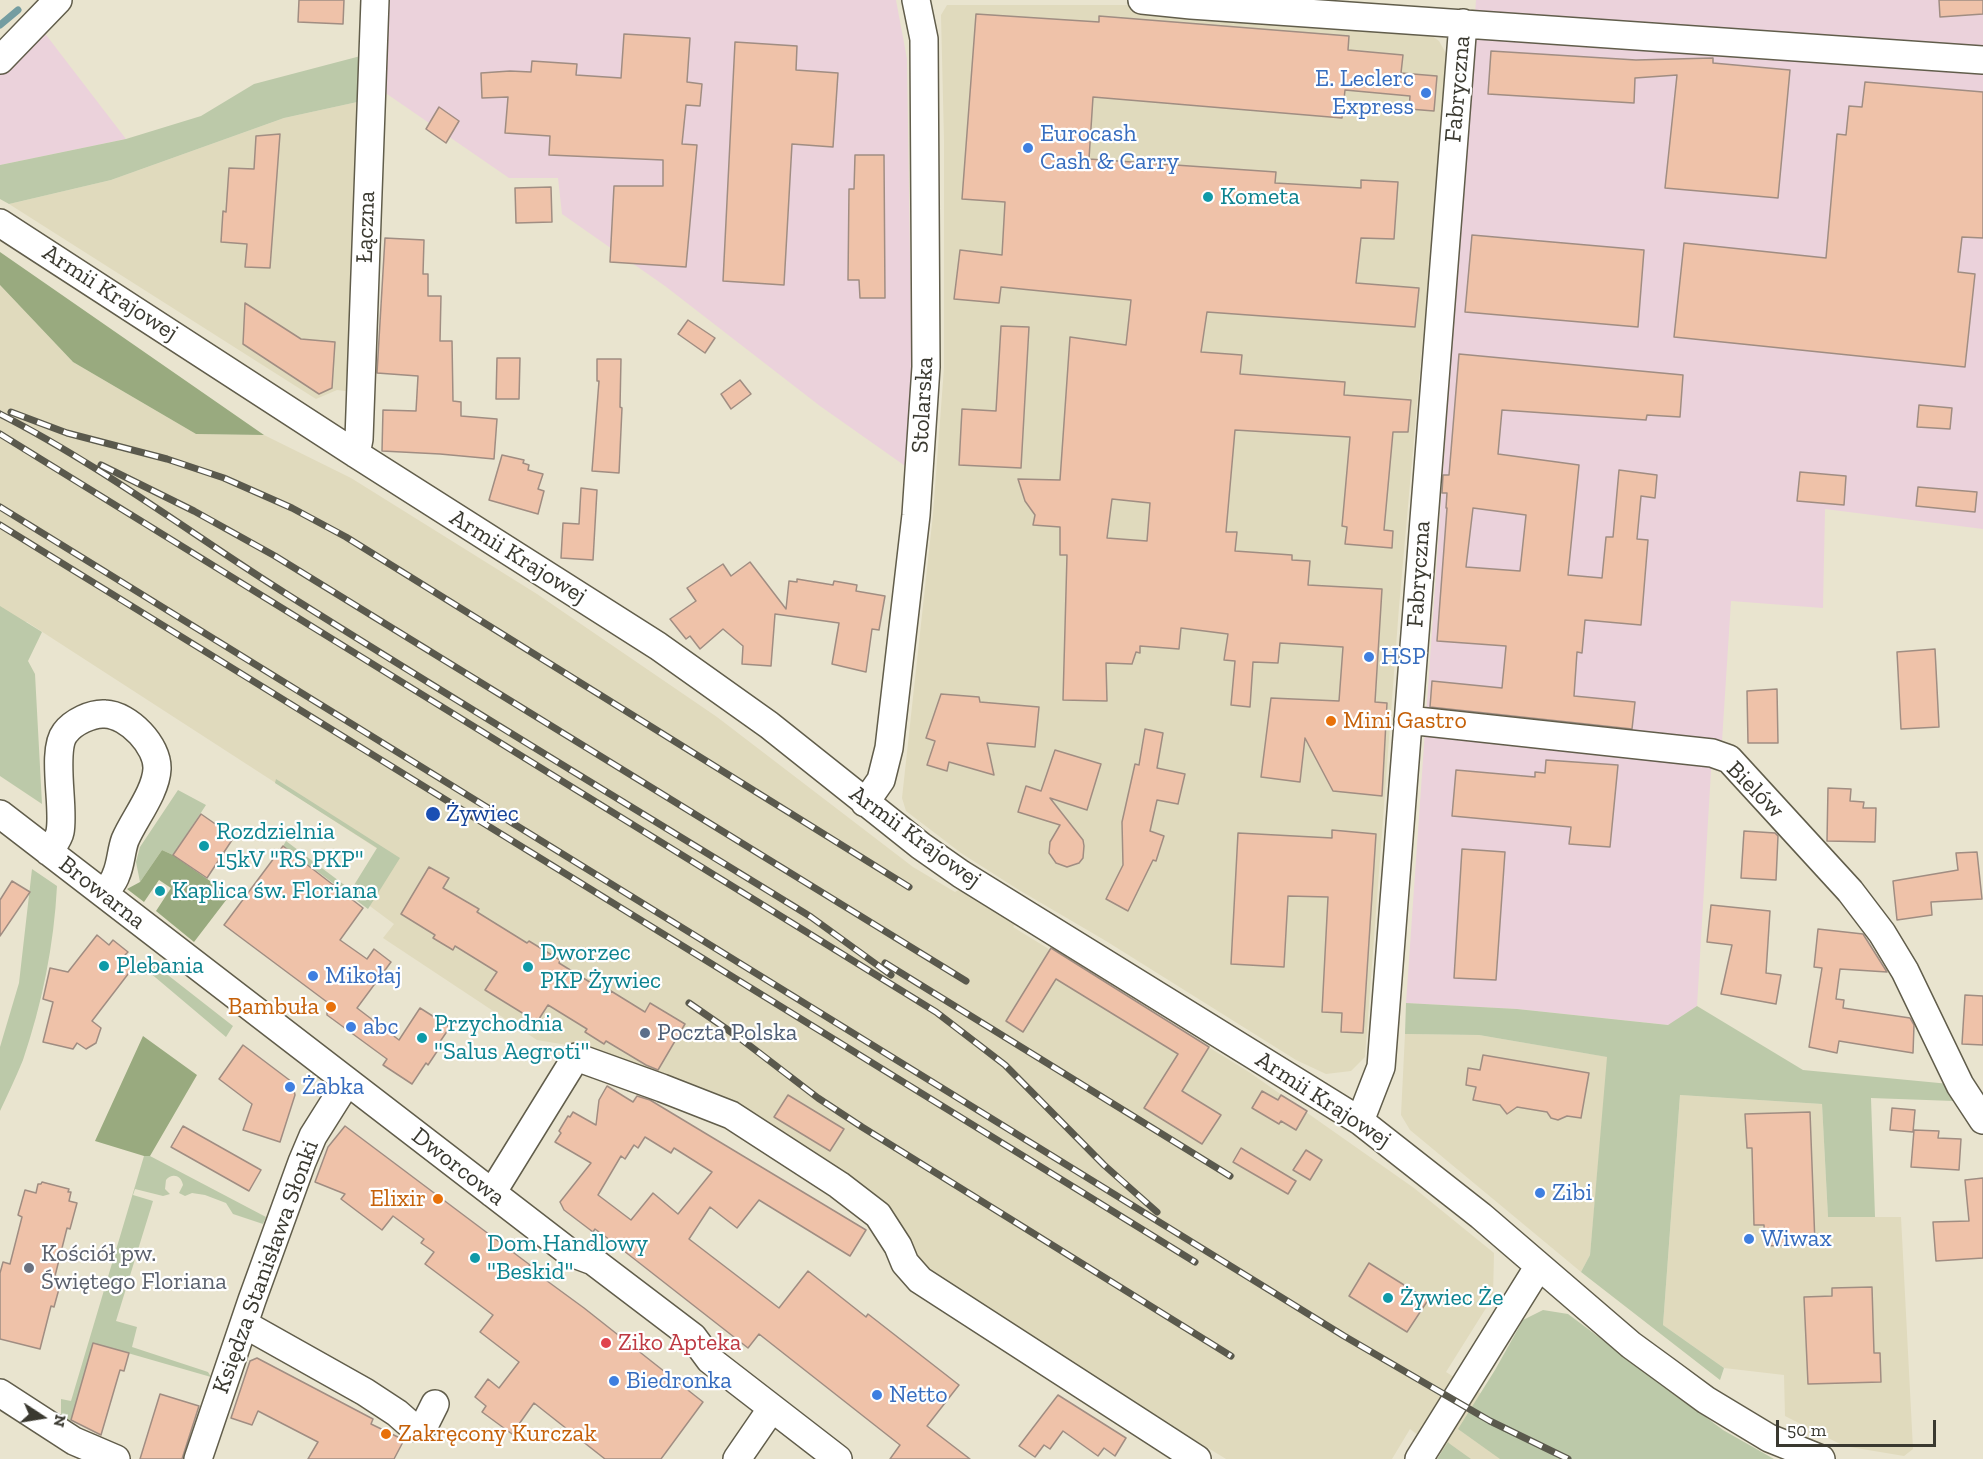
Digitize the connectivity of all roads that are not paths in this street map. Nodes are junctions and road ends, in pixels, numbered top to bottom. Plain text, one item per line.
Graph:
1 (58, 0) edge
2 (375, 0) edge
3 (916, 0) edge
4 (1142, 0) edge
5 (1463, 23) junction
6 (0, 60) edge
7 (1983, 60) edge
8 (0, 223) edge
9 (356, 454) junction
10 (1408, 720) junction
11 (865, 802) junction
12 (0, 814) edge
13 (49, 852) junction
14 (104, 894) junction
15 (347, 1082) junction
16 (1972, 1083) edge
17 (1983, 1120) edge
18 (1360, 1121) junction
19 (492, 1193) junction
20 (1539, 1266) junction
21 (244, 1324) junction
22 (0, 1393) edge
23 (435, 1404) dead end
24 (772, 1408) junction
25 (116, 1459) edge
26 (198, 1459) edge
27 (737, 1459) edge
28 (838, 1459) edge
29 (1197, 1459) edge
30 (1419, 1459) edge
31 (1821, 1459) edge

1 - 6 street
2 - 9 street, Łączna
3 - 11 street, Stolarska
4 - 5 street
5 - 7 street
5 - 10 street, Fabryczna
8 - 9 street, Armii Krajowej
9 - 11 street, Armii Krajowej
10 - 16 street, Bielów
10 - 18 street, Fabryczna
11 - 18 street, Armii Krajowej
12 - 13 street, Browarna
13 - 14 street, Browarna
13 - 14 street
14 - 15 street, Browarna
15 - 19 street, Dworcowa
15 - 21 street, Księdza Stanisława Słonki
16 - 17 street, Bielów
18 - 20 street, Armii Krajowej
19 - 24 street, Dworcowa
19 - 29 street
20 - 30 street
20 - 31 street, Armii Krajowej
21 - 23 street
21 - 26 street, Księdza Stanisława Słonki
22 - 25 street
24 - 27 street
24 - 28 street, Dworcowa

